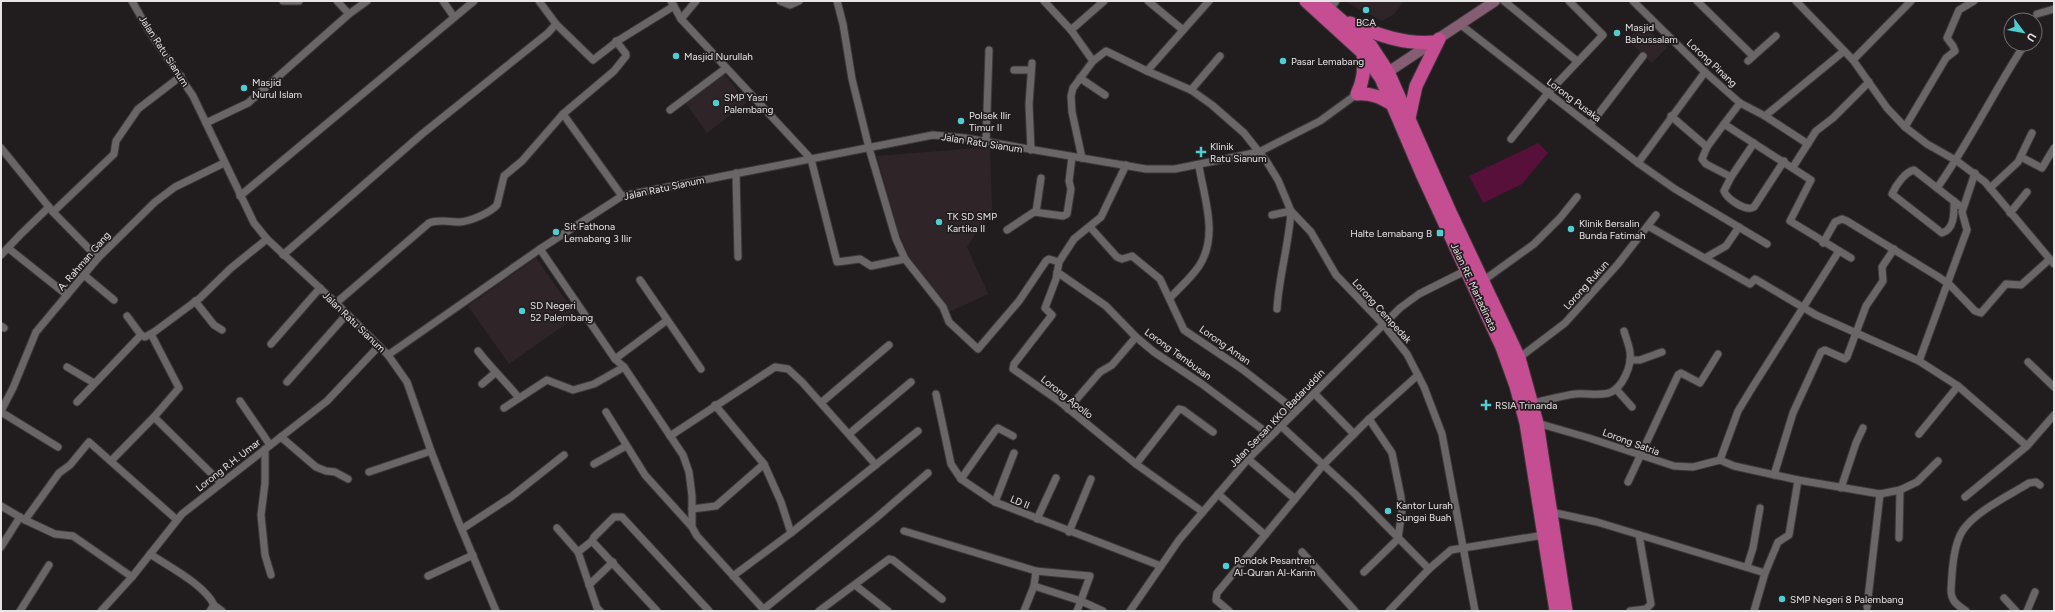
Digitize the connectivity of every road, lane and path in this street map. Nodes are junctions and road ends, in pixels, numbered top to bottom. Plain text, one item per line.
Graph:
1 (132, 1) edge
2 (283, 1) edge
3 (299, 1) edge
4 (337, 1) edge
5 (367, 1) edge
6 (442, 1) edge
7 (474, 1) edge
8 (539, 1) edge
9 (696, 1) edge
10 (780, 1) edge
11 (799, 1) edge
12 (837, 1) edge
13 (1044, 1) edge
14 (1104, 1) edge
15 (1148, 1) edge
16 (1209, 1) edge
17 (1306, 1) edge
18 (1319, 1) edge
19 (1495, 1) edge
20 (1504, 1) edge
21 (1570, 1) edge
22 (1634, 1) edge
23 (1698, 1) edge
24 (1796, 1) edge
25 (1912, 1) edge
26 (1974, 1) edge
27 (672, 3) edge
28 (2054, 9) edge
29 (1334, 10) edge
30 (2043, 12) edge
31 (349, 14) junction
32 (454, 17) junction
33 (682, 19) junction
34 (556, 24) junction
35 (1461, 25) junction
36 (1071, 30) junction
37 (1183, 30) junction
38 (1776, 36) dead end
39 (616, 41) junction
40 (1437, 41) junction
41 (989, 50) dead end
42 (1844, 51) junction
43 (2020, 52) edge
44 (1363, 53) junction
45 (1220, 56) dead end
46 (1643, 56) dead end
47 (1853, 60) junction
48 (1577, 61) junction
49 (1093, 62) junction
50 (726, 68) junction
51 (1014, 70) dead end
52 (1147, 70) junction
53 (1705, 72) junction
54 (1384, 75) junction
55 (181, 76) junction
56 (1080, 78) junction
57 (1869, 82) junction
58 (1191, 90) junction
59 (1548, 93) junction
60 (1357, 94) junction
61 (1105, 95) dead end
62 (1740, 103) junction
63 (1393, 105) junction
64 (670, 110) dead end
65 (563, 114) junction
66 (1671, 116) junction
67 (1765, 116) junction
68 (1410, 118) junction
69 (206, 123) junction
70 (1724, 124) junction
71 (1590, 125) junction
72 (1904, 127) junction
73 (2032, 134) dead end
74 (1511, 139) dead end
75 (986, 142) junction
76 (1754, 143) junction
77 (1808, 144) junction
78 (1707, 147) junction
79 (1, 148) edge
80 (869, 148) junction
81 (2054, 148) edge
82 (1031, 150) junction
83 (1259, 152) junction
84 (1072, 157) junction
85 (2021, 157) junction
86 (1082, 158) junction
87 (811, 159) junction
88 (1784, 161) junction
89 (1957, 161) junction
90 (224, 163) junction
91 (1638, 163) junction
92 (1126, 165) junction
93 (1199, 166) junction
94 (1793, 167) junction
95 (736, 173) junction
96 (1975, 173) junction
97 (1731, 177) junction
98 (1041, 178) dead end
99 (1937, 188) junction
100 (1990, 188) junction
101 (2027, 192) dead end
102 (240, 196) junction
103 (622, 196) junction
104 (1577, 197) dead end
105 (1954, 201) junction
106 (1960, 206) dead end
107 (51, 210) junction
108 (1291, 211) junction
109 (1036, 212) junction
110 (2010, 213) junction
111 (1272, 214) dead end
112 (1656, 215) dead end
113 (1648, 226) junction
114 (1090, 227) junction
115 (1739, 227) junction
116 (1007, 230) dead end
117 (267, 239) junction
118 (1824, 243) junction
119 (1767, 244) dead end
120 (8, 248) junction
121 (540, 249) junction
122 (1894, 249) junction
123 (1839, 251) junction
124 (1, 255) edge
125 (283, 255) junction
126 (738, 257) dead end
127 (98, 258) junction
128 (1705, 258) junction
129 (1851, 258) dead end
130 (905, 259) junction
131 (1058, 262) junction
132 (2052, 262) edge
133 (1472, 267) junction
134 (1057, 272) junction
135 (84, 275) junction
136 (640, 280) dead end
137 (1484, 280) junction
138 (1949, 284) junction
139 (320, 288) junction
140 (67, 295) junction
141 (1170, 298) junction
142 (114, 300) dead end
143 (195, 301) junction
144 (336, 303) junction
145 (1804, 308) junction
146 (1277, 309) dead end
147 (347, 314) junction
148 (127, 316) dead end
149 (666, 321) junction
150 (1384, 325) junction
151 (222, 330) dead end
152 (1624, 331) dead end
153 (1856, 332) junction
154 (151, 334) junction
155 (141, 335) junction
156 (1136, 337) junction
157 (271, 344) dead end
158 (889, 345) dead end
159 (379, 346) junction
160 (478, 352) dead end
161 (1662, 352) dead end
162 (1718, 354) dead end
163 (388, 355) junction
164 (1519, 358) junction
165 (615, 359) junction
166 (1630, 360) junction
167 (1919, 361) junction
168 (2028, 362) dead end
169 (67, 366) dead end
170 (624, 366) junction
171 (701, 369) dead end
172 (495, 373) junction
173 (1418, 375) junction
174 (288, 382) dead end
175 (911, 382) dead end
176 (94, 383) junction
177 (482, 384) dead end
178 (1958, 386) junction
179 (2054, 387) edge
180 (1616, 389) junction
181 (1314, 393) junction
182 (936, 394) dead end
183 (519, 398) junction
184 (240, 401) dead end
185 (77, 402) dead end
186 (822, 402) junction
187 (1533, 403) junction
188 (715, 406) junction
189 (1632, 407) dead end
190 (504, 408) dead end
191 (1068, 409) junction
192 (1, 411) edge
193 (1296, 411) junction
194 (606, 412) dead end
195 (2054, 415) edge
196 (154, 417) junction
197 (1369, 418) junction
198 (1537, 423) junction
199 (1281, 426) junction
200 (1863, 428) dead end
201 (918, 431) dead end
202 (1213, 432) dead end
203 (849, 434) junction
204 (1354, 434) junction
205 (1920, 434) dead end
206 (670, 436) junction
207 (1013, 436) dead end
208 (1271, 436) junction
209 (280, 437) junction
210 (626, 446) junction
211 (2027, 446) junction
212 (58, 447) dead end
213 (268, 447) junction
214 (431, 451) junction
215 (1014, 453) dead end
216 (564, 455) dead end
217 (1640, 455) junction
218 (1248, 459) junction
219 (1720, 460) junction
220 (111, 461) junction
221 (1938, 461) dead end
222 (594, 464) dead end
223 (764, 464) junction
224 (1136, 464) junction
225 (1324, 464) junction
226 (876, 465) junction
227 (369, 472) dead end
228 (928, 473) dead end
229 (1774, 475) junction
230 (1056, 478) dead end
231 (348, 479) dead end
232 (961, 479) junction
233 (1091, 479) dead end
234 (1798, 480) junction
235 (1628, 482) dead end
236 (221, 483) junction
237 (2040, 485) dead end
238 (1841, 488) junction
239 (1900, 490) junction
240 (1218, 494) junction
241 (1880, 494) junction
242 (1966, 497) dead end
243 (1295, 499) junction
244 (994, 502) junction
245 (1, 506) edge
246 (1760, 508) dead end
247 (692, 509) junction
248 (1203, 512) junction
249 (1551, 512) junction
250 (22, 518) junction
251 (1037, 519) junction
252 (177, 520) junction
253 (692, 527) junction
254 (557, 528) dead end
255 (462, 529) junction
256 (904, 531) dead end
257 (1069, 532) junction
258 (791, 534) junction
259 (1549, 534) junction
260 (1265, 535) junction
261 (1639, 535) junction
262 (1899, 538) dead end
263 (1398, 539) junction
264 (592, 540) junction
265 (1, 547) edge
266 (1463, 548) junction
267 (578, 552) junction
268 (1302, 552) dead end
269 (150, 554) junction
270 (473, 555) junction
271 (613, 562) junction
272 (49, 565) dead end
273 (1161, 566) junction
274 (1747, 568) junction
275 (1429, 569) junction
276 (1035, 571) junction
277 (1364, 572) dead end
278 (1765, 574) junction
279 (271, 575) dead end
280 (428, 576) dead end
281 (733, 576) junction
282 (132, 577) junction
283 (854, 584) junction
284 (589, 585) junction
285 (1034, 586) junction
286 (2035, 592) dead end
287 (2004, 598) dead end
288 (942, 599) dead end
289 (1081, 601) junction
290 (212, 608) edge
291 (1867, 608) dead end
292 (598, 610) edge
293 (765, 610) edge
294 (20, 611) edge
295 (101, 611) edge
296 (222, 611) edge
297 (496, 611) edge
298 (657, 611) edge
299 (709, 611) edge
300 (820, 611) edge
301 (888, 611) edge
302 (1024, 611) edge
303 (1077, 611) edge
304 (1103, 611) edge
305 (1130, 611) edge
306 (1229, 611) edge
307 (1355, 611) edge
308 (1389, 611) edge
309 (1475, 611) edge
310 (1556, 611) edge
311 (1566, 611) edge
312 (1630, 611) edge
313 (1754, 611) edge
314 (1966, 611) edge
315 (2016, 611) edge
316 (2027, 611) edge

1 - 55 street, Jalan Ratu Sianum
2 - 3 street
4 - 31 street
5 - 31 street
6 - 32 street
7 - 32 street
8 - 34 street
9 - 33 street
10 - 11 street
12 - 80 street
13 - 36 street
14 - 36 street
15 - 37 street
16 - 37 street
17 - 44 highway, Jalan RE. Martadinata
18 - 29 highway
19 - 35 street
20 - 48 street
21 - 48 street
22 - 53 street, Lorong Pinang
23 - 38 street
24 - 42 street
25 - 47 street
26 - 72 street
27 - 33 street
27 - 39 street
28 - 30 street
29 - 40 highway
29 - 54 highway
31 - 69 street
32 - 102 street
33 - 50 street
34 - 39 street
34 - 125 street
35 - 40 street
35 - 59 street, Lorong Pusaka
36 - 49 street
37 - 52 street
39 - 65 street
40 - 54 street
40 - 68 highway
41 - 75 street
42 - 47 street
42 - 67 street
43 - 89 street
44 - 54 highway, Jalan RE. Martadinata
44 - 60 highway
45 - 58 street
46 - 71 street
47 - 57 street
48 - 59 street
49 - 52 street, Lorong Cempedak
49 - 56 street
50 - 64 street
50 - 87 street
51 - 82 street
52 - 58 street, Lorong Cempedak
53 - 62 street, Lorong Pinang
53 - 66 street
54 - 63 highway, Jalan RE. Martadinata
54 - 68 highway
55 - 69 street, Jalan Ratu Sianum
55 - 107 street
56 - 61 street
56 - 86 street
57 - 72 street
57 - 77 street
58 - 83 street, Lorong Cempedak
59 - 71 street, Lorong Pusaka
59 - 74 street
60 - 63 highway
60 - 83 street, Jalan Ratu Sianum
62 - 67 street, Lorong Pinang
62 - 70 street
63 - 133 highway, Jalan RE. Martadinata
65 - 103 street
65 - 144 street
66 - 78 street
66 - 91 street
67 - 77 street, Lorong Pinang
68 - 133 highway
69 - 90 street, Jalan Ratu Sianum
70 - 76 street
70 - 78 street
71 - 91 street, Lorong Pusaka
72 - 89 street
73 - 85 street
75 - 80 street, Jalan Ratu Sianum
75 - 82 street, Jalan Ratu Sianum
76 - 88 street
76 - 97 street
77 - 94 street
78 - 97 street
79 - 107 street
80 - 87 street, Jalan Ratu Sianum
80 - 130 street
81 - 85 street
82 - 84 street, Jalan Ratu Sianum
83 - 93 street, Jalan Ratu Sianum
83 - 108 street, Lorong Cempedak
84 - 86 street, Jalan Ratu Sianum
84 - 109 street
85 - 100 street
86 - 92 street, Jalan Ratu Sianum
87 - 95 street, Jalan Ratu Sianum
87 - 130 street
88 - 94 street
88 - 97 street
89 - 96 street
89 - 99 street
90 - 102 street, Jalan Ratu Sianum
90 - 127 street, A. Rahman Gang
91 - 115 street, Lorong Pusaka
92 - 93 street, Jalan Ratu Sianum
92 - 114 street
93 - 141 street
94 - 118 street
95 - 103 street, Jalan Ratu Sianum
95 - 126 street
96 - 100 street
96 - 138 street
98 - 109 street
99 - 105 street
99 - 105 street
100 - 110 street
101 - 110 street
102 - 117 street, Jalan Ratu Sianum
103 - 121 street, Jalan Ratu Sianum
104 - 137 street
105 - 106 street
107 - 120 street
107 - 127 street
108 - 111 street
108 - 146 street
108 - 150 street, Lorong Cempedak
109 - 116 street
110 - 132 street
112 - 113 street, Lorong Rukun
113 - 128 street
113 - 164 street, Lorong Rukun
114 - 131 street
114 - 141 street, Lorong Aman
115 - 119 street
115 - 128 street
117 - 125 street, Jalan Ratu Sianum
117 - 143 street
118 - 122 street
118 - 123 street
120 - 124 street
120 - 140 street
121 - 163 street, Jalan Ratu Sianum
121 - 165 street
122 - 138 street
122 - 153 street
123 - 129 street
123 - 145 street
125 - 139 street, Jalan Ratu Sianum
127 - 135 street, A. Rahman Gang
128 - 145 street
130 - 131 street
131 - 134 street
132 - 138 street
133 - 137 highway
133 - 150 street, Jalan Sersan KKO Badaruddin
133 - 259 highway, Jalan RE. Martadinata
134 - 156 street, Lorong Tembusan
134 - 191 street, Lorong Apollo
135 - 140 street, A. Rahman Gang
135 - 142 street
136 - 149 street
137 - 164 highway
138 - 167 street
139 - 144 street, Jalan Ratu Sianum
139 - 157 street
140 - 192 street, A. Rahman Gang
141 - 193 street, Lorong Aman
143 - 151 street
143 - 154 street
144 - 147 street, Jalan Ratu Sianum
145 - 153 street
145 - 219 street
147 - 159 street, Jalan Ratu Sianum
147 - 174 street
148 - 155 street
149 - 165 street
149 - 171 street
150 - 173 street, Lorong Cempedak
150 - 181 street, Jalan Sersan KKO Badaruddin
152 - 166 street
153 - 167 street
153 - 229 street
154 - 155 street
154 - 196 street
155 - 176 street
156 - 191 street
156 - 208 street, Lorong Tembusan
158 - 186 street
159 - 163 street, Jalan Ratu Sianum
159 - 209 street, Lorong R.H. Umar
160 - 172 street
161 - 166 street
162 - 217 street
163 - 214 street
164 - 187 highway
165 - 170 street
166 - 180 street
167 - 178 street
168 - 179 street
169 - 176 street
170 - 183 street
170 - 206 street
172 - 177 street
172 - 183 street
173 - 197 street
173 - 266 street, Lorong Cempedak
175 - 203 street
176 - 185 street
178 - 205 street
178 - 211 street
180 - 187 street
180 - 189 street
181 - 193 street, Jalan Sersan KKO Badaruddin
181 - 204 street
182 - 232 street, LD II
183 - 190 street
184 - 213 street
186 - 188 street
186 - 203 street
187 - 198 highway
188 - 206 street
188 - 223 street
191 - 224 street, Lorong Apollo
192 - 212 street
193 - 199 street, Jalan Sersan KKO Badaruddin
194 - 210 street
195 - 211 street
196 - 220 street
196 - 236 street
197 - 204 street
197 - 263 street
198 - 217 street, Lorong Satria
198 - 249 highway
199 - 208 street, Jalan Sersan KKO Badaruddin
199 - 225 street
200 - 238 street
201 - 226 street
202 - 224 street
203 - 226 street
204 - 225 street
206 - 247 street
207 - 232 street
208 - 218 street, Jalan Sersan KKO Badaruddin
209 - 213 street, Lorong R.H. Umar
209 - 231 street
210 - 222 street
210 - 253 street
211 - 242 street
213 - 236 street, Lorong R.H. Umar
213 - 279 street
214 - 227 street
214 - 255 street
215 - 244 street
216 - 255 street
217 - 219 street, Lorong Satria
217 - 235 street
218 - 240 street, Jalan Sersan KKO Badaruddin
218 - 243 street
219 - 229 street
220 - 250 street
220 - 252 street
221 - 239 street
223 - 247 street
223 - 258 street
224 - 248 street, Lorong Apollo
225 - 243 street
225 - 263 street
226 - 258 street
228 - 293 street
229 - 234 street
230 - 251 street
232 - 244 street, LD II
233 - 257 street
234 - 238 street
234 - 278 street
236 - 252 street, Lorong R.H. Umar
237 - 314 street
238 - 241 street
239 - 241 street
239 - 262 street
240 - 248 street, Jalan Sersan KKO Badaruddin
240 - 260 street
241 - 291 street
243 - 260 street
244 - 251 street, LD II
245 - 250 street
246 - 274 street
247 - 253 street
248 - 273 street, Jalan Sersan KKO Badaruddin
249 - 259 highway
249 - 261 street
250 - 265 street
250 - 282 street
251 - 257 street, LD II
252 - 269 street, Lorong R.H. Umar
253 - 281 street
254 - 267 street
255 - 270 street
256 - 276 street
257 - 273 street, LD II
258 - 281 street
259 - 266 street
259 - 310 highway, Jalan RE. Martadinata
259 - 311 highway
260 - 306 street
261 - 274 street
261 - 312 street
263 - 275 street
263 - 277 street
264 - 267 street
264 - 271 street
264 - 299 street
266 - 275 street
266 - 309 street, Lorong Cempedak
267 - 284 street
268 - 307 street
269 - 282 street, Lorong R.H. Umar
269 - 290 street
270 - 280 street
270 - 297 street
271 - 284 street
271 - 298 street
272 - 294 street
273 - 305 street, Jalan Sersan KKO Badaruddin
274 - 278 street
275 - 308 street
276 - 285 street
276 - 289 street
278 - 313 street
281 - 293 street
282 - 295 street, Lorong R.H. Umar
283 - 288 street
283 - 300 street
283 - 301 street
284 - 292 street
285 - 289 street
285 - 302 street
286 - 316 street
287 - 315 street
289 - 303 street
289 - 304 street
290 - 296 street

